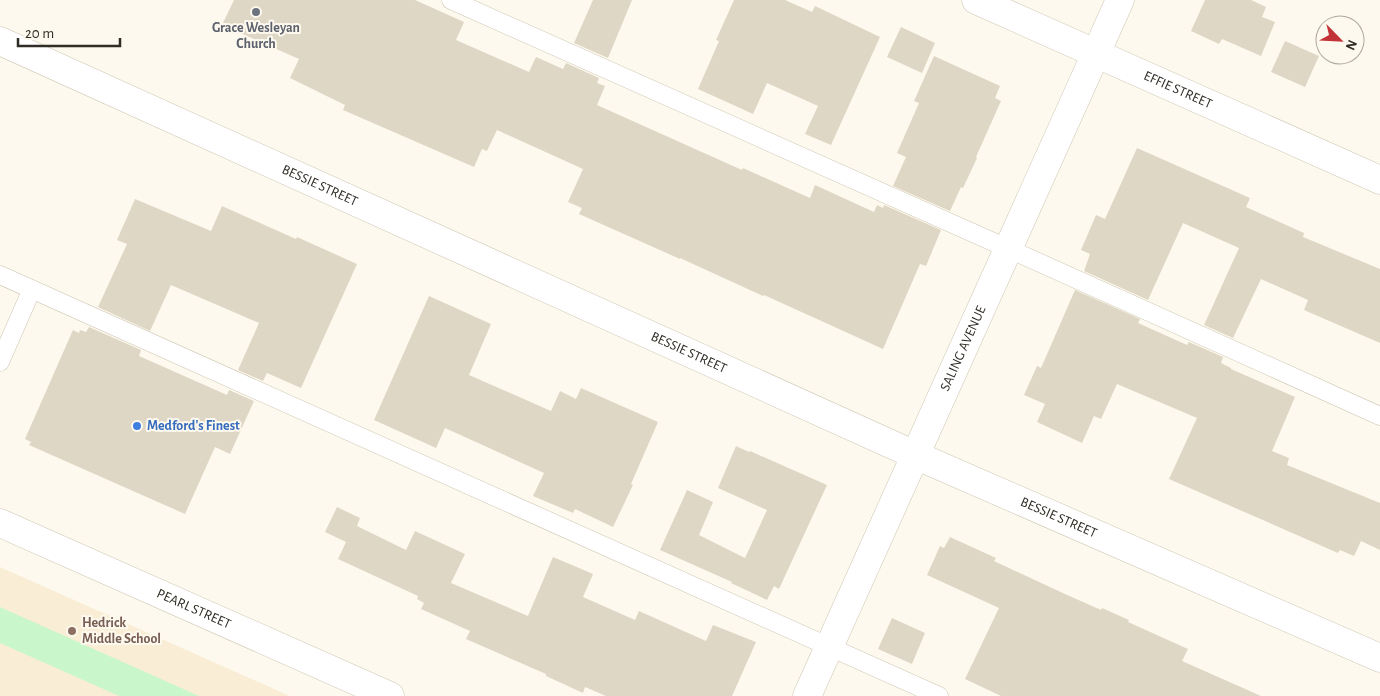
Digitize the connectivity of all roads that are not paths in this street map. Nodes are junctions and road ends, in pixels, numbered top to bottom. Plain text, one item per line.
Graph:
1 (450, 0) edge
2 (976, 0) edge
3 (1120, 0) edge
4 (0, 41) edge
5 (1097, 54) junction
6 (1380, 180) edge
7 (1009, 248) junction
8 (0, 275) edge
9 (32, 289) junction
10 (0, 362) edge
11 (1380, 416) edge
12 (915, 455) junction
13 (0, 523) edge
14 (829, 647) junction
15 (1380, 658) edge
16 (390, 696) edge
17 (807, 696) edge
18 (939, 696) edge

1 - 7 lane
2 - 5 street, EFFIE STREET
3 - 5 street, SALING AVENUE
4 - 12 street, BESSIE STREET
5 - 6 street, EFFIE STREET
5 - 7 street, SALING AVENUE
7 - 11 lane
7 - 12 street, SALING AVENUE
8 - 9 lane
9 - 10 lane
9 - 14 lane
12 - 14 street, SALING AVENUE
12 - 15 street, BESSIE STREET
13 - 16 street, PEARL STREET
14 - 17 street, SALING AVENUE
14 - 18 lane

